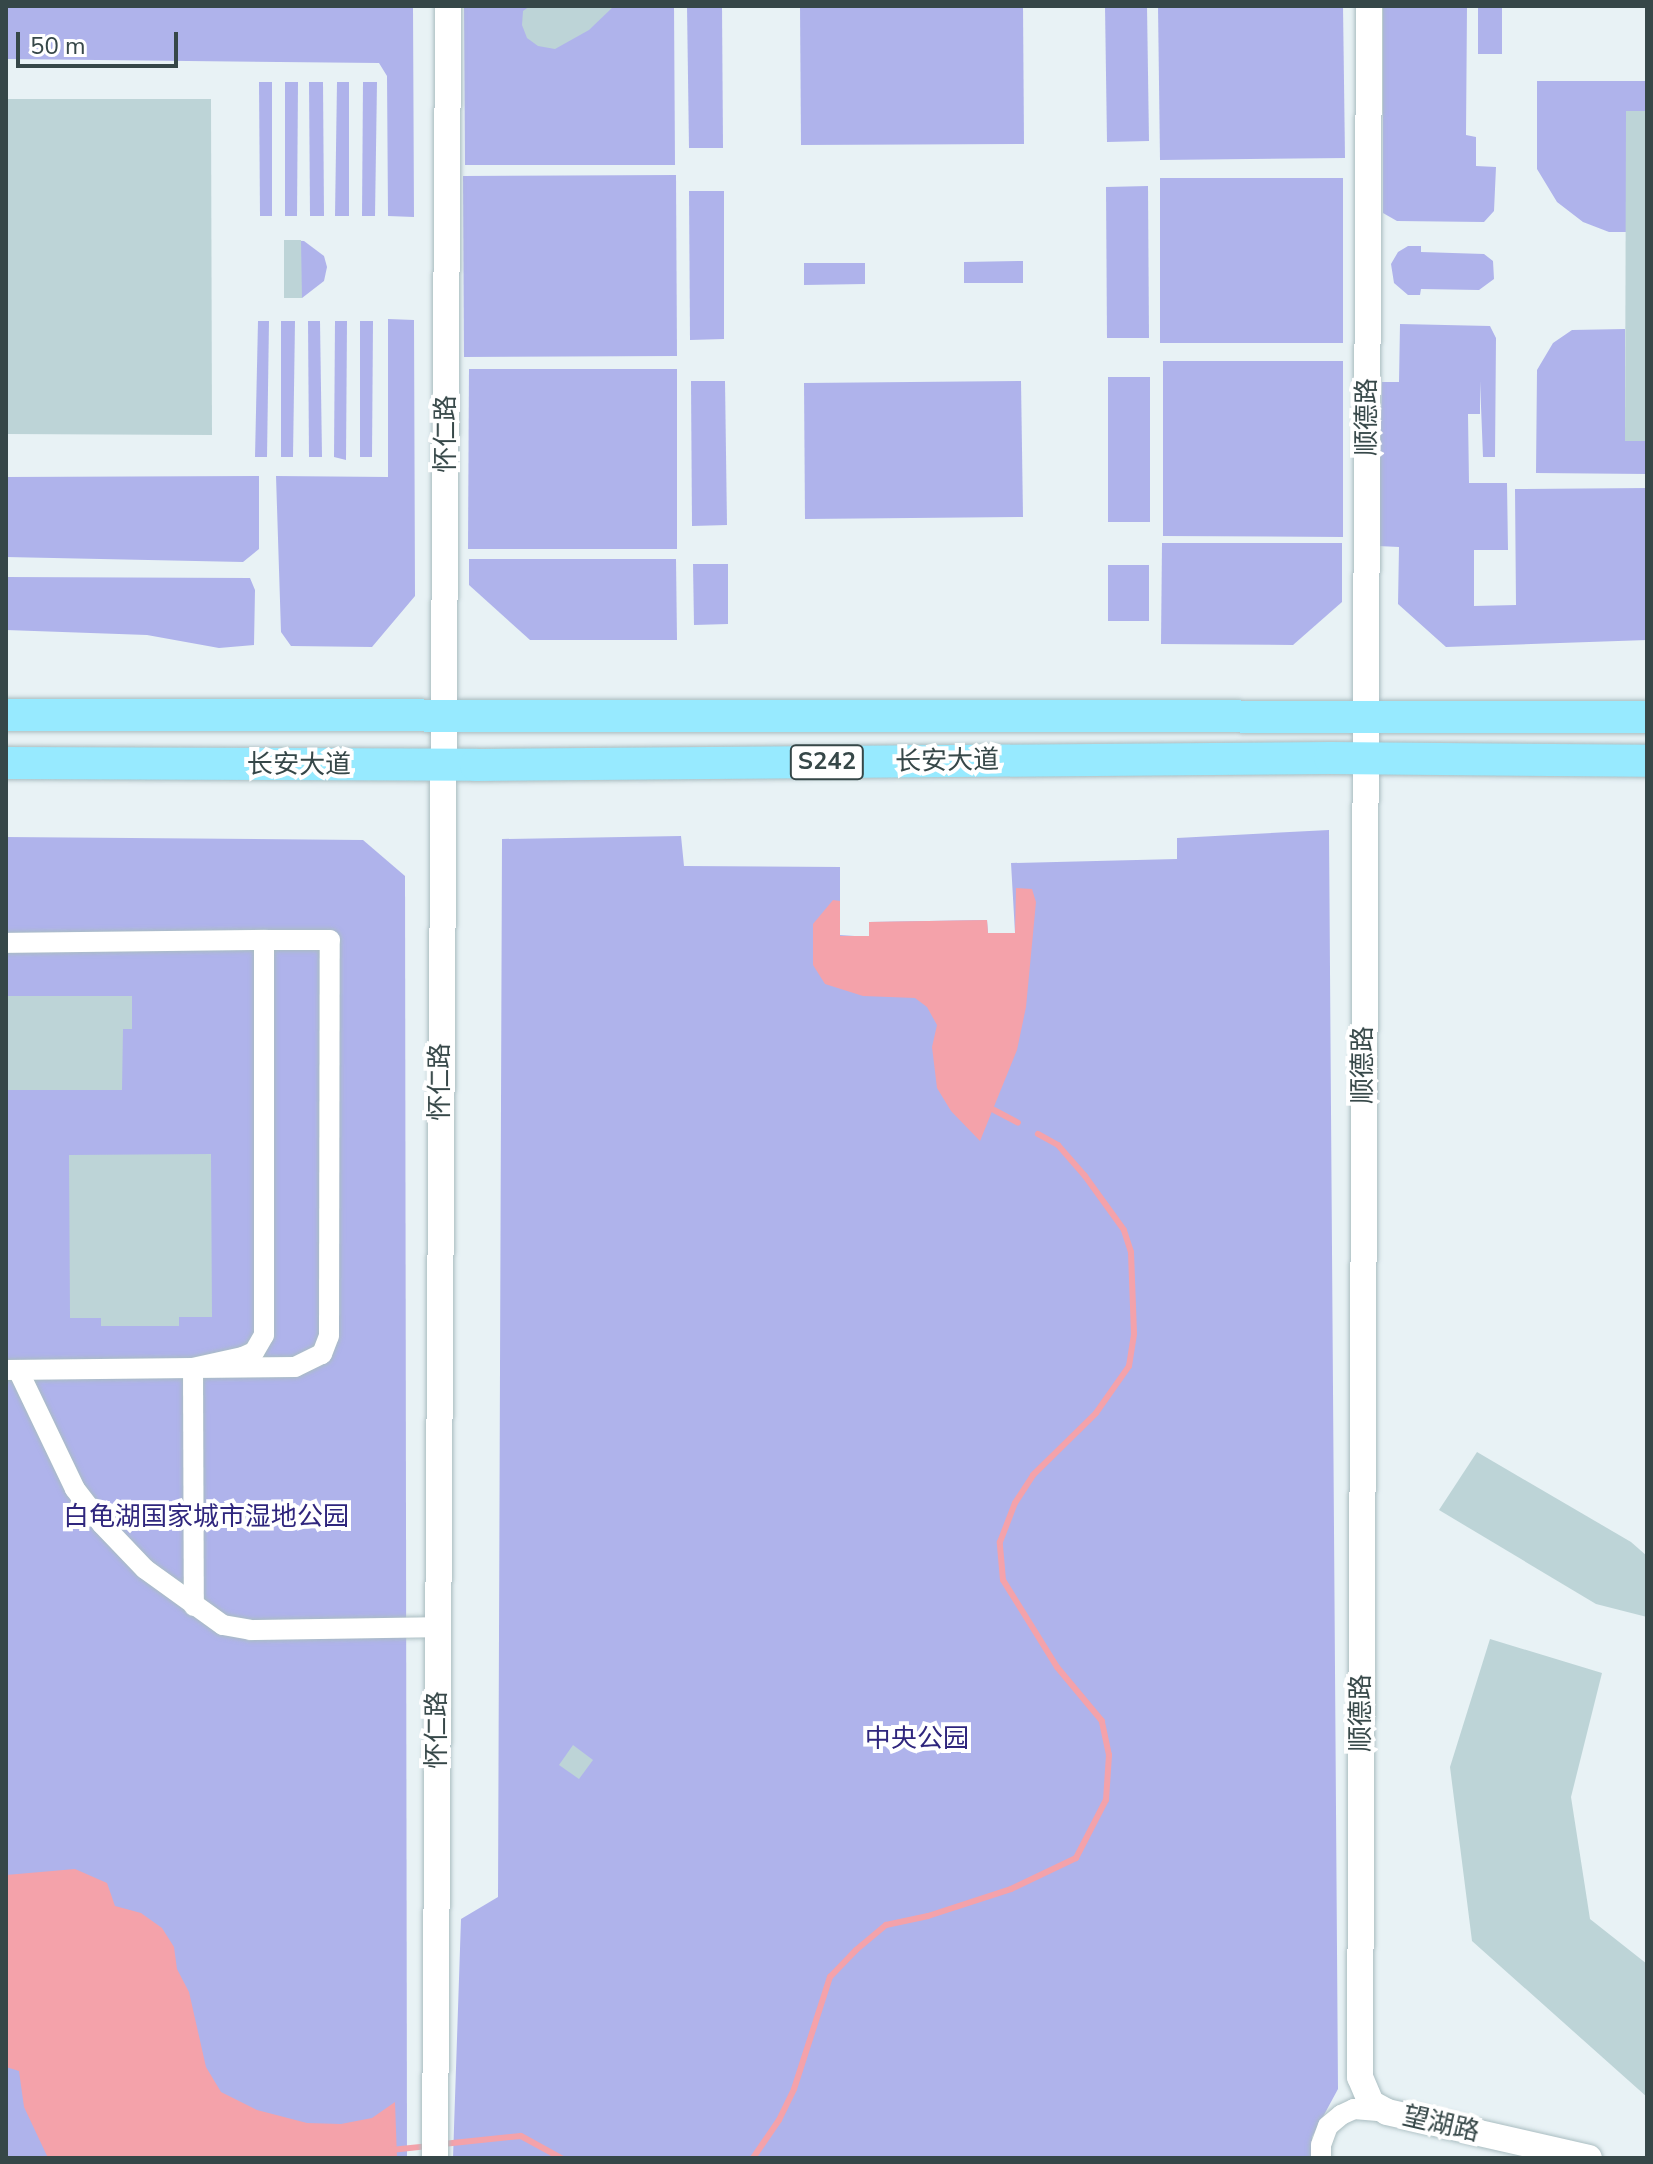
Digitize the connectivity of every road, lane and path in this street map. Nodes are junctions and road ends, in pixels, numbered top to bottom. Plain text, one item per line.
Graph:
1 (448, 6) edge
2 (1369, 6) edge
3 (6, 715) edge
4 (445, 717) junction
5 (1365, 717) junction
6 (1647, 717) edge
7 (1365, 758) junction
8 (1647, 761) edge
9 (6, 763) edge
10 (444, 765) junction
11 (264, 940) junction
12 (6, 943) edge
13 (193, 1368) junction
14 (12, 1370) edge
15 (194, 1606) junction
16 (438, 1627) junction
17 (1387, 2112) junction
18 (435, 2158) edge
19 (1321, 2158) edge
20 (1589, 2158) edge

1 - 4 street, 怀仁路
2 - 5 street, 顺德路
3 - 4 main road, 长安大道 / S242
4 - 5 main road, 长安大道 / S242
4 - 10 street, 怀仁路
5 - 6 main road, 长安大道 / S242
5 - 7 street, 顺德路
7 - 8 main road, 长安大道 / S242
7 - 10 main road, 长安大道 / S242
7 - 17 street, 顺德路
9 - 10 main road, 长安大道 / S242
10 - 16 street, 怀仁路
11 - 12 street
11 - 13 street
11 - 13 street
13 - 14 street
13 - 15 street
14 - 15 street
15 - 16 street
16 - 18 street, 怀仁路
17 - 19 street
17 - 20 street, 望湖路

